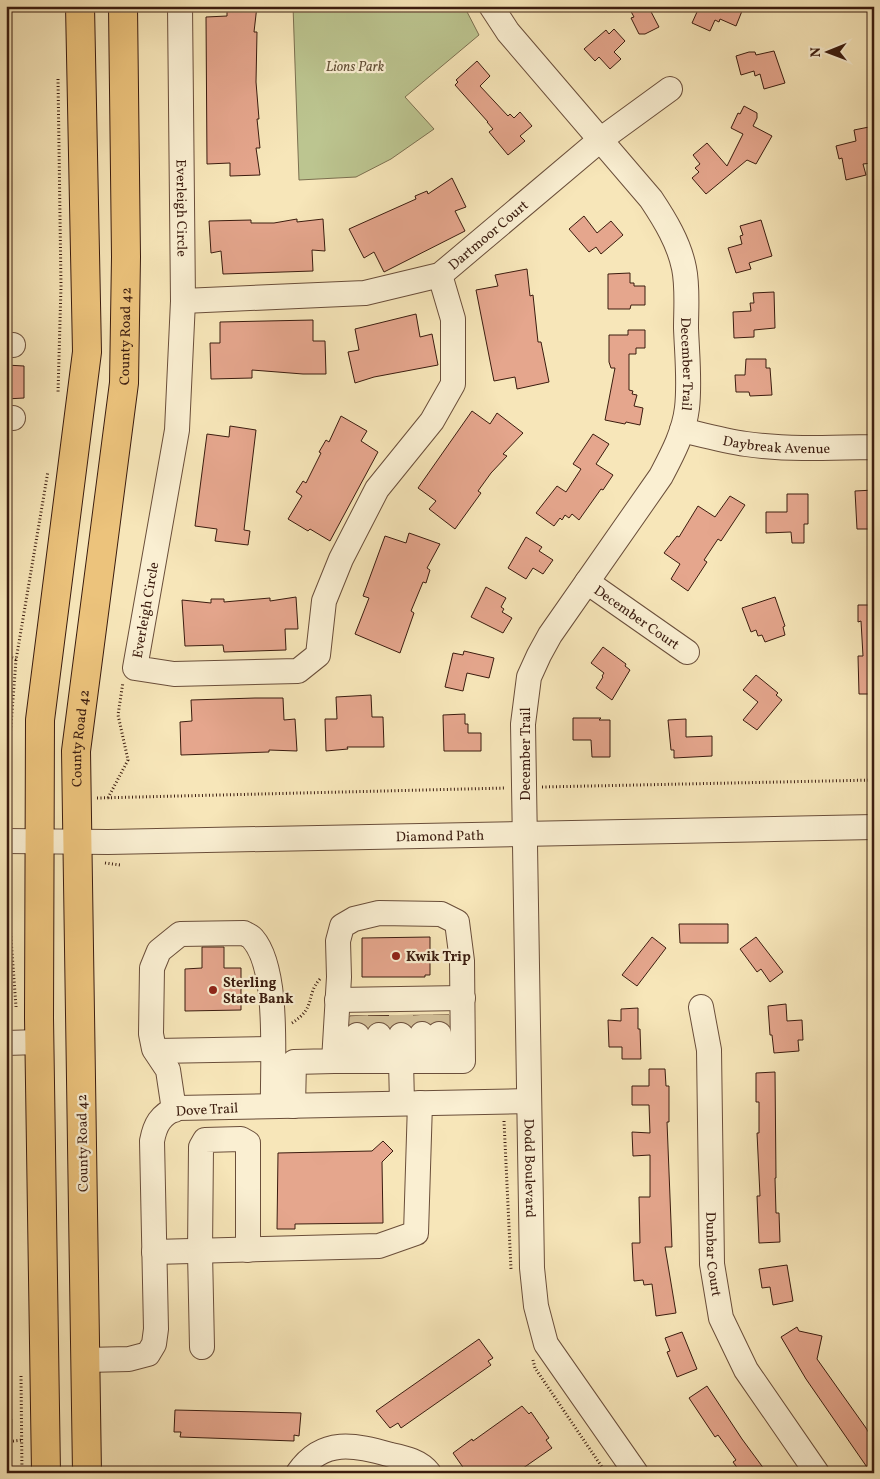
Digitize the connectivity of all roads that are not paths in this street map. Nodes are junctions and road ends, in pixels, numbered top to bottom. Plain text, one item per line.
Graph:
1 (80, 6) edge
2 (123, 6) edge
3 (180, 6) edge
4 (491, 6) edge
5 (670, 88) dead end
6 (600, 140) junction
7 (440, 275) junction
8 (183, 301) junction
9 (682, 430) junction
10 (874, 447) edge
11 (587, 582) junction
12 (687, 652) dead end
13 (874, 827) edge
14 (525, 832) junction
15 (6, 841) edge
16 (40, 841) junction
17 (77, 841) junction
18 (463, 998) junction
19 (701, 1007) dead end
20 (392, 1013) junction
21 (39, 1042) junction
22 (6, 1043) edge
23 (272, 1049) junction
24 (156, 1051) junction
25 (346, 1061) junction
26 (411, 1061) junction
27 (529, 1101) junction
28 (411, 1103) junction
29 (283, 1106) junction
30 (174, 1110) junction
31 (248, 1250) junction
32 (154, 1252) junction
33 (200, 1252) junction
34 (202, 1347) dead end
35 (86, 1360) junction
36 (46, 1473) edge
37 (87, 1473) edge
38 (298, 1473) edge
39 (429, 1473) edge
40 (636, 1473) edge
41 (818, 1473) edge

1 - 16 highway
2 - 17 highway, County Road 42
3 - 8 street, Everleigh Circle
4 - 6 street, December Trail
5 - 6 street, Dartmoor Court
6 - 7 street, Dartmoor Court
6 - 9 street, December Trail
7 - 8 street, Dartmoor Court
7 - 8 street, Everleigh Circle
9 - 10 street, Daybreak Avenue
9 - 11 street, December Trail
11 - 12 street, December Court
11 - 14 street, December Trail
13 - 14 street, Diamond Path
14 - 17 street, Diamond Path
14 - 27 street, Dodd Boulevard
15 - 16 street, Diamond Path
16 - 17 street, Diamond Path
16 - 21 highway
17 - 35 highway, County Road 42
18 - 20 street
18 - 20 street
18 - 26 street
19 - 41 street, Dunbar Court
20 - 25 street
20 - 25 street
20 - 26 street
20 - 26 street
21 - 22 street
21 - 36 highway
23 - 24 street
23 - 24 street
23 - 29 street
24 - 30 street
25 - 26 street
25 - 29 street
26 - 28 street
27 - 28 street, Dove Trail
27 - 40 street, Dodd Boulevard
28 - 29 street, Dove Trail
28 - 31 street
29 - 30 street, Dove Trail
30 - 32 street, Dove Trail
31 - 33 street
31 - 33 street
32 - 33 street
32 - 35 street, Dove Trail
33 - 34 street
35 - 37 highway, County Road 42
38 - 39 street

